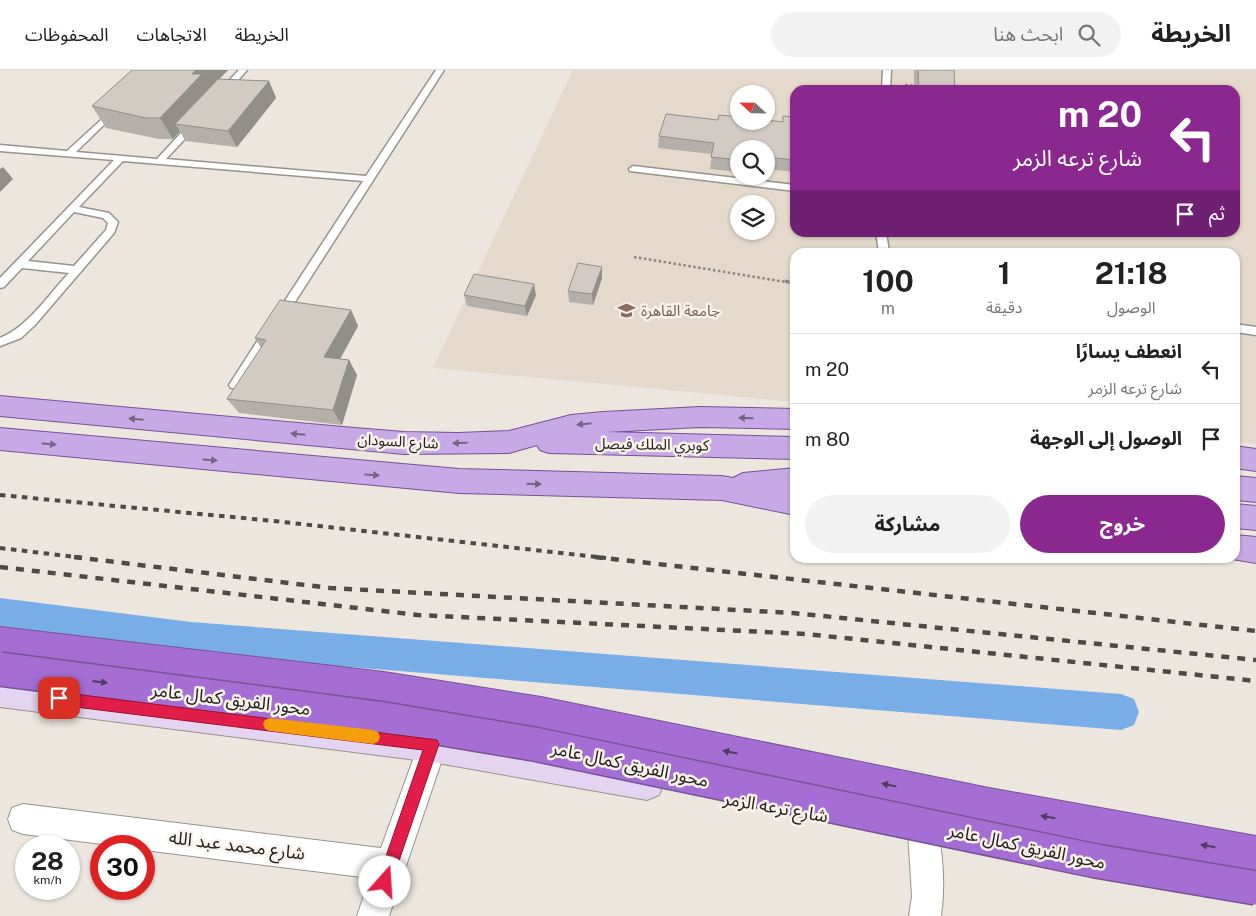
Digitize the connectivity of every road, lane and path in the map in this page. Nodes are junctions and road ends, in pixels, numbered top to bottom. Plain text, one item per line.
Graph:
1 (243, 70) edge
2 (440, 70) edge
3 (887, 70) edge
4 (886, 85) edge
5 (218, 98) edge
6 (122, 102) edge
7 (198, 120) edge
8 (0, 148) edge
9 (68, 155) junction
10 (120, 159) junction
11 (159, 162) junction
12 (633, 169) dead end
13 (369, 180) junction
14 (790, 187) edge
15 (72, 209) junction
16 (634, 257) dead end
17 (20, 264) junction
18 (77, 270) junction
19 (790, 282) edge
20 (0, 284) edge
21 (1240, 329) edge
22 (1256, 331) edge
23 (0, 342) edge
24 (235, 385) edge
25 (0, 406) edge
26 (790, 418) edge
27 (0, 439) edge
28 (509, 442) junction
29 (790, 448) edge
30 (1240, 458) edge
31 (1256, 460) edge
32 (790, 480) edge
33 (722, 488) junction
34 (1240, 488) edge
35 (1256, 490) edge
36 (790, 502) edge
37 (1240, 516) edge
38 (1256, 518) edge
39 (1240, 548) edge
40 (1256, 550) edge
41 (0, 642) edge
42 (0, 669) edge
43 (0, 691) edge
44 (432, 744) junction
45 (23, 819) dead end
46 (923, 833) junction
47 (1256, 854) edge
48 (391, 865) junction
49 (1256, 873) edge
50 (1256, 888) edge
51 (373, 916) edge
52 (925, 916) edge

1 - 5 lane
2 - 13 lane
3 - 4 lane
6 - 9 lane
7 - 11 lane
8 - 9 lane
9 - 10 lane
10 - 11 lane
10 - 15 lane
11 - 13 lane
12 - 14 lane
13 - 24 lane
15 - 17 lane
15 - 18 lane
16 - 19 path
17 - 18 lane
17 - 20 lane
18 - 23 lane
21 - 22 lane
28 -> 25 main road, شارع السودان
26 -> 28 main road, شارع السودان
27 -> 33 main road
28 - 29 main road, كوبري الملك فيصل
30 - 31 main road
32 - 33 main road
33 - 36 main road
34 - 35 main road
37 - 38 main road
39 - 40 main road
47 -> 41 highway, محور الفريق كمال عامر
42 -> 50 highway, محور الفريق كمال عامر, bridge
43 - 44 main road, شارع ترعه الزمر
44 - 46 main road, شارع ترعه الزمر
44 - 48 street
45 - 48 street, شارع محمد عبد الله
46 - 49 main road, شارع ترعه الزمر
46 - 52 street
48 - 51 street

